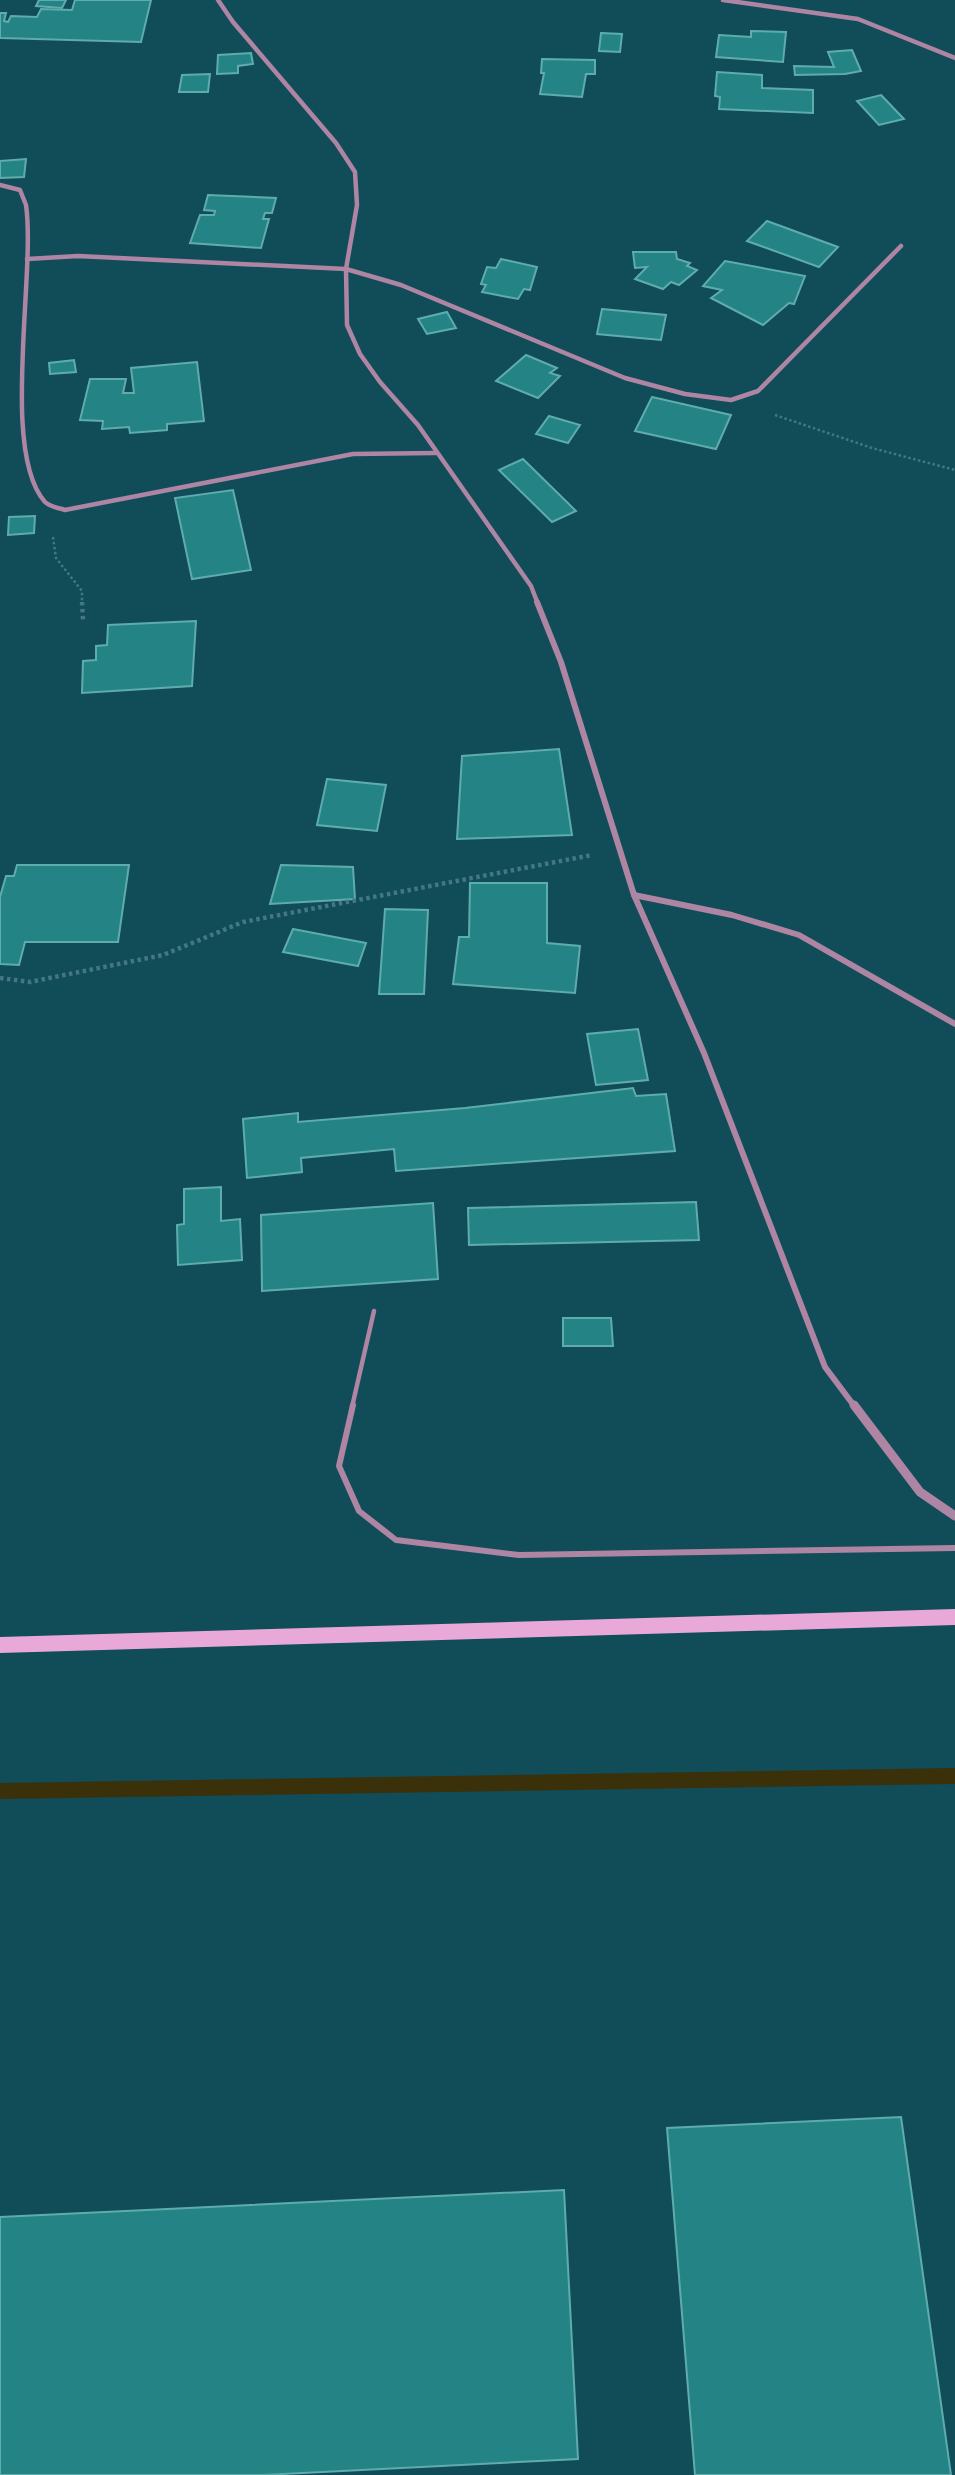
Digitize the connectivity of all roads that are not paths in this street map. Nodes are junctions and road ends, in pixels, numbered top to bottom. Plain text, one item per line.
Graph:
1 (218, 0) edge
2 (723, 0) edge
3 (955, 58) edge
4 (0, 185) edge
5 (901, 246) dead end
6 (27, 259) junction
7 (345, 269) junction
8 (16, 339) dead end
9 (436, 453) junction
10 (20, 461) dead end
11 (634, 895) junction
12 (955, 1024) edge
13 (374, 1311) dead end
14 (955, 1516) edge
15 (955, 1548) edge
16 (955, 1617) edge
17 (0, 1645) edge

1 - 7 street
2 - 3 street
4 - 6 street
5 - 7 street
6 - 7 street
6 - 8 street
7 - 9 street
9 - 10 street
9 - 11 street
11 - 12 street
11 - 14 street
13 - 15 lane
16 - 17 main road

